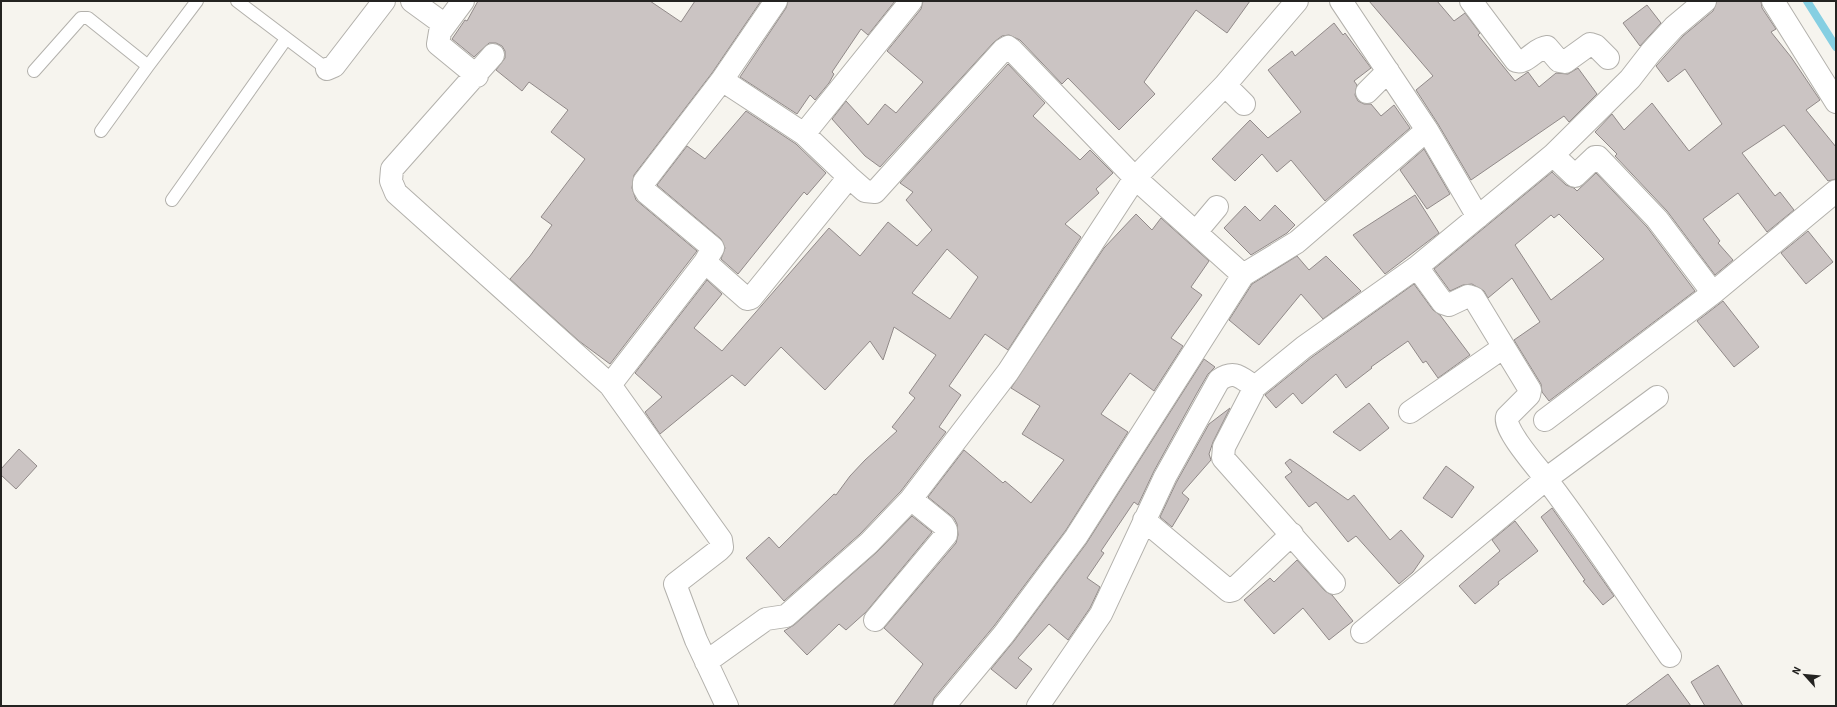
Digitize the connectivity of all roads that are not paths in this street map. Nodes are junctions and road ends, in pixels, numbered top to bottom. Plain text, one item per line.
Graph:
1 (196, 1) edge
2 (238, 1) edge
3 (384, 1) edge
4 (412, 1) edge
5 (463, 1) edge
6 (776, 1) edge
7 (911, 1) edge
8 (1297, 1) edge
9 (1341, 1) edge
10 (1472, 1) edge
11 (1705, 1) edge
12 (1773, 1) edge
13 (445, 25) junction
14 (286, 39) junction
15 (493, 55) dead end
16 (1608, 58) dead end
17 (148, 66) junction
18 (327, 69) joint
19 (1388, 71) junction
20 (34, 72) dead end
21 (476, 76) junction
22 (722, 80) junction
23 (1225, 85) junction
24 (1367, 92) dead end
25 (1836, 102) edge
26 (1244, 104) dead end
27 (1427, 130) junction
28 (101, 131) dead end
29 (804, 134) junction
30 (1553, 155) junction
31 (848, 177) junction
32 (1135, 178) junction
33 (1836, 191) edge
34 (172, 200) dead end
35 (1217, 207) dead end
36 (1478, 217) junction
37 (1196, 232) junction
38 (705, 262) junction
39 (1417, 266) junction
40 (1243, 275) junction
41 (1713, 292) junction
42 (1504, 347) junction
43 (610, 384) junction
44 (1255, 387) junction
45 (1657, 397) dead end
46 (1410, 412) dead end
47 (1545, 420) dead end
48 (1546, 479) junction
49 (911, 499) junction
50 (1144, 520) junction
51 (1292, 534) junction
52 (1334, 583) dead end
53 (875, 620) dead end
54 (1362, 632) dead end
55 (1670, 656) dead end
56 (706, 662) junction
57 (727, 706) edge
58 (944, 706) edge
59 (1038, 706) edge

1 - 17 lane
2 - 14 lane
3 - 18 street
4 - 13 street
5 - 13 street
6 - 22 street
7 - 29 street
8 - 23 street
9 - 19 street
10 - 16 street
11 - 30 street
12 - 25 street
13 - 21 street
14 - 18 lane
14 - 34 lane
15 - 21 street
17 - 20 lane
17 - 28 lane
19 - 24 street
19 - 27 street
21 - 43 street
22 - 29 street
22 - 38 street
23 - 26 street
23 - 32 street
27 - 36 street
27 - 40 street
29 - 31 street
30 - 36 street
30 - 41 street
31 - 32 street
31 - 38 street
32 - 37 street
32 - 49 street
33 - 41 street
35 - 37 street
36 - 39 street
37 - 40 street
38 - 43 street
39 - 42 street
39 - 44 street
40 - 58 street
41 - 47 street
42 - 46 street
42 - 48 street
43 - 56 street
44 - 50 street
44 - 51 street
45 - 48 street
48 - 54 street
48 - 55 street
49 - 53 street
49 - 56 street
50 - 51 street
50 - 59 street
51 - 52 street
56 - 57 street

